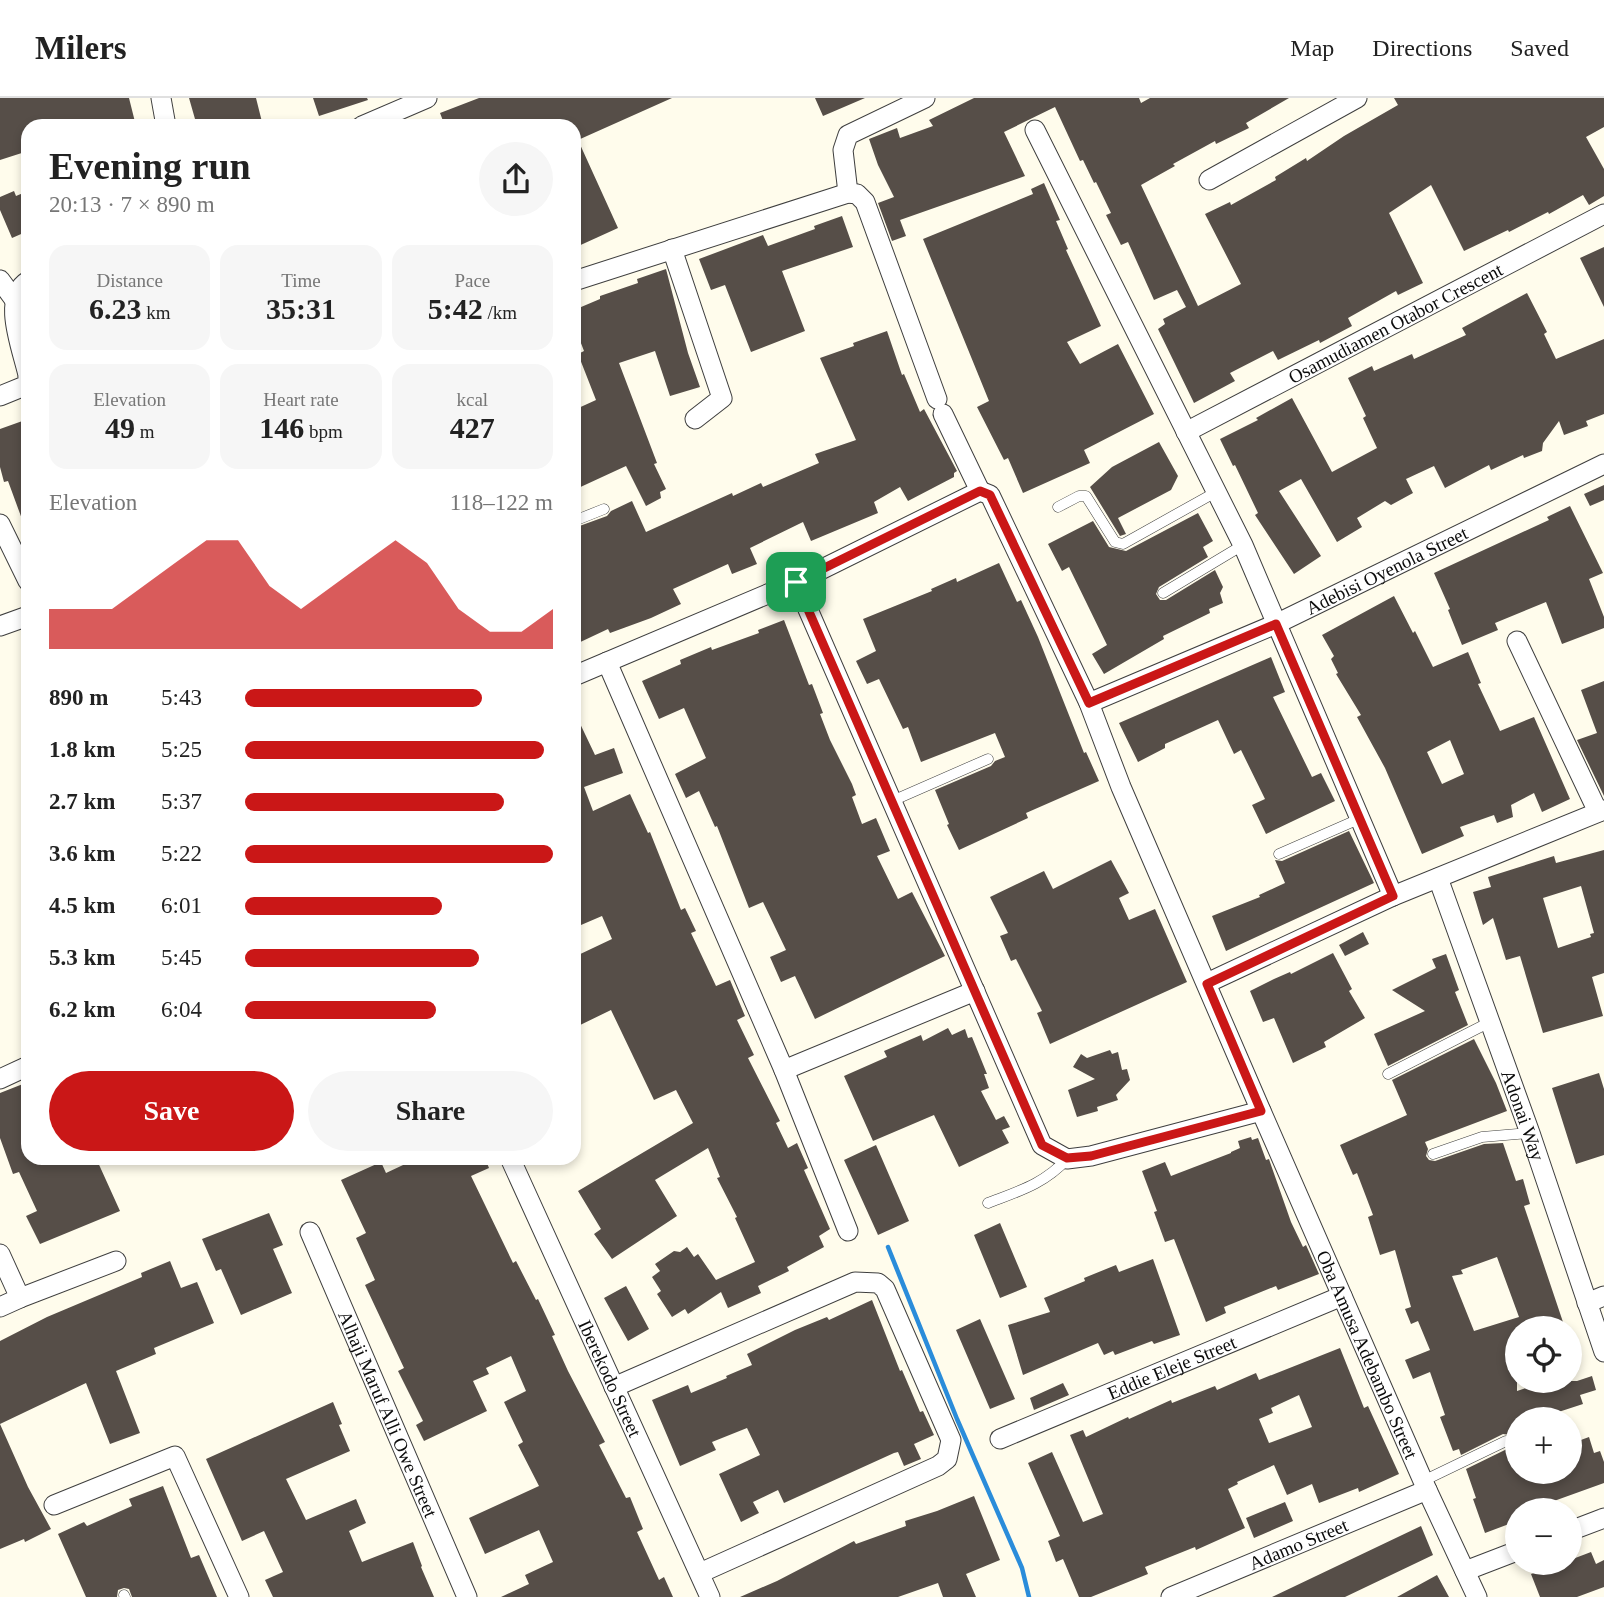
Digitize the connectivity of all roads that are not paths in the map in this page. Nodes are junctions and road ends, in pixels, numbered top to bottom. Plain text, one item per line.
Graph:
1 (161, 98) edge
2 (427, 98) edge
3 (925, 98) edge
4 (1357, 98) edge
5 (165, 119) edge
6 (378, 119) edge
7 (1035, 130) dead end
8 (1209, 180) dead end
9 (848, 193) junction
10 (1604, 214) edge
11 (672, 249) junction
12 (581, 279) edge
13 (0, 281) edge
14 (21, 285) edge
15 (14, 299) junction
16 (21, 346) edge
17 (21, 385) edge
18 (0, 396) edge
19 (695, 419) dead end
20 (1186, 432) junction
21 (1604, 464) edge
22 (980, 491) junction
23 (1216, 492) junction
24 (1058, 507) dead end
25 (604, 509) dead end
26 (581, 519) edge
27 (0, 524) edge
28 (1243, 545) junction
29 (21, 567) edge
30 (796, 582) junction
31 (1163, 593) dead end
32 (21, 618) edge
33 (1276, 624) junction
34 (0, 626) edge
35 (1517, 641) dead end
36 (607, 662) junction
37 (581, 673) edge
38 (1089, 703) junction
39 (988, 759) dead end
40 (892, 801) junction
41 (1601, 811) edge
42 (1359, 819) junction
43 (1279, 854) dead end
44 (1438, 878) junction
45 (1393, 896) junction
46 (1207, 984) junction
47 (975, 991) junction
48 (1490, 1022) junction
49 (21, 1069) edge
50 (784, 1070) junction
51 (1388, 1074) dead end
52 (0, 1079) edge
53 (1261, 1111) junction
54 (1530, 1133) junction
55 (1433, 1154) dead end
56 (1067, 1158) junction
57 (513, 1165) edge
58 (988, 1203) dead end
59 (848, 1231) dead end
60 (310, 1232) dead end
61 (0, 1254) edge
62 (116, 1261) dead end
63 (1342, 1296) junction
64 (20, 1298) junction
65 (1596, 1299) edge
66 (0, 1307) edge
67 (1604, 1352) edge
68 (614, 1387) junction
69 (1000, 1439) dead end
70 (1505, 1442) edge
71 (1425, 1485) junction
72 (54, 1505) dead end
73 (1604, 1518) edge
74 (1582, 1526) edge
75 (1505, 1556) edge
76 (1465, 1571) junction
77 (700, 1573) junction
78 (239, 1597) edge
79 (467, 1597) edge
80 (710, 1597) edge
81 (1171, 1597) edge
82 (1477, 1597) edge

1 - 5 street
2 - 6 street
3 - 9 street
4 - 8 street
7 - 20 street
9 - 11 street
9 - 22 street, Oba Amusa Adebambo Street
10 - 20 street, Osamudiamen Otabor Crescent
11 - 12 street
11 - 19 street
13 - 15 street
14 - 15 street
15 - 16 street
17 - 18 street
20 - 23 street
21 - 33 street, Adebisi Oyenola Street
22 - 30 street
22 - 38 street, Oba Amusa Adebambo Street
23 - 24 lane
23 - 28 street
25 - 26 lane
27 - 29 street
28 - 31 lane
28 - 33 street
30 - 36 street
30 - 40 street
32 - 34 street
33 - 38 street, Adebisi Oyenola Street
33 - 42 street
35 - 41 street
36 - 37 street
36 - 50 street
38 - 46 street, Oba Amusa Adebambo Street
39 - 40 lane
40 - 47 street
41 - 44 street
42 - 43 lane
42 - 45 street
44 - 45 street
44 - 48 street, Adonai Way
45 - 46 street
46 - 53 street, Oba Amusa Adebambo Street
47 - 50 street
47 - 56 street
48 - 51 lane
48 - 54 street, Adonai Way
49 - 52 street
50 - 59 street
53 - 56 street
53 - 63 street, Oba Amusa Adebambo Street
54 - 55 lane
54 - 65 street, Adonai Way
56 - 58 lane
57 - 68 street, Iberekodo Street
60 - 79 street, Alhaji Maruf Alli Owe Street
61 - 64 street
62 - 64 street
63 - 69 street, Eddie Eleje Street
63 - 71 street, Oba Amusa Adebambo Street
64 - 66 street
65 - 67 street, Adonai Way
68 - 77 street, Iberekodo Street
68 - 77 street
70 - 71 lane
71 - 76 street, Oba Amusa Adebambo Street
71 - 81 street, Adamo Street
72 - 78 street
73 - 74 street
75 - 76 street
76 - 82 street, Oba Amusa Adebambo Street
77 - 80 street, Iberekodo Street

